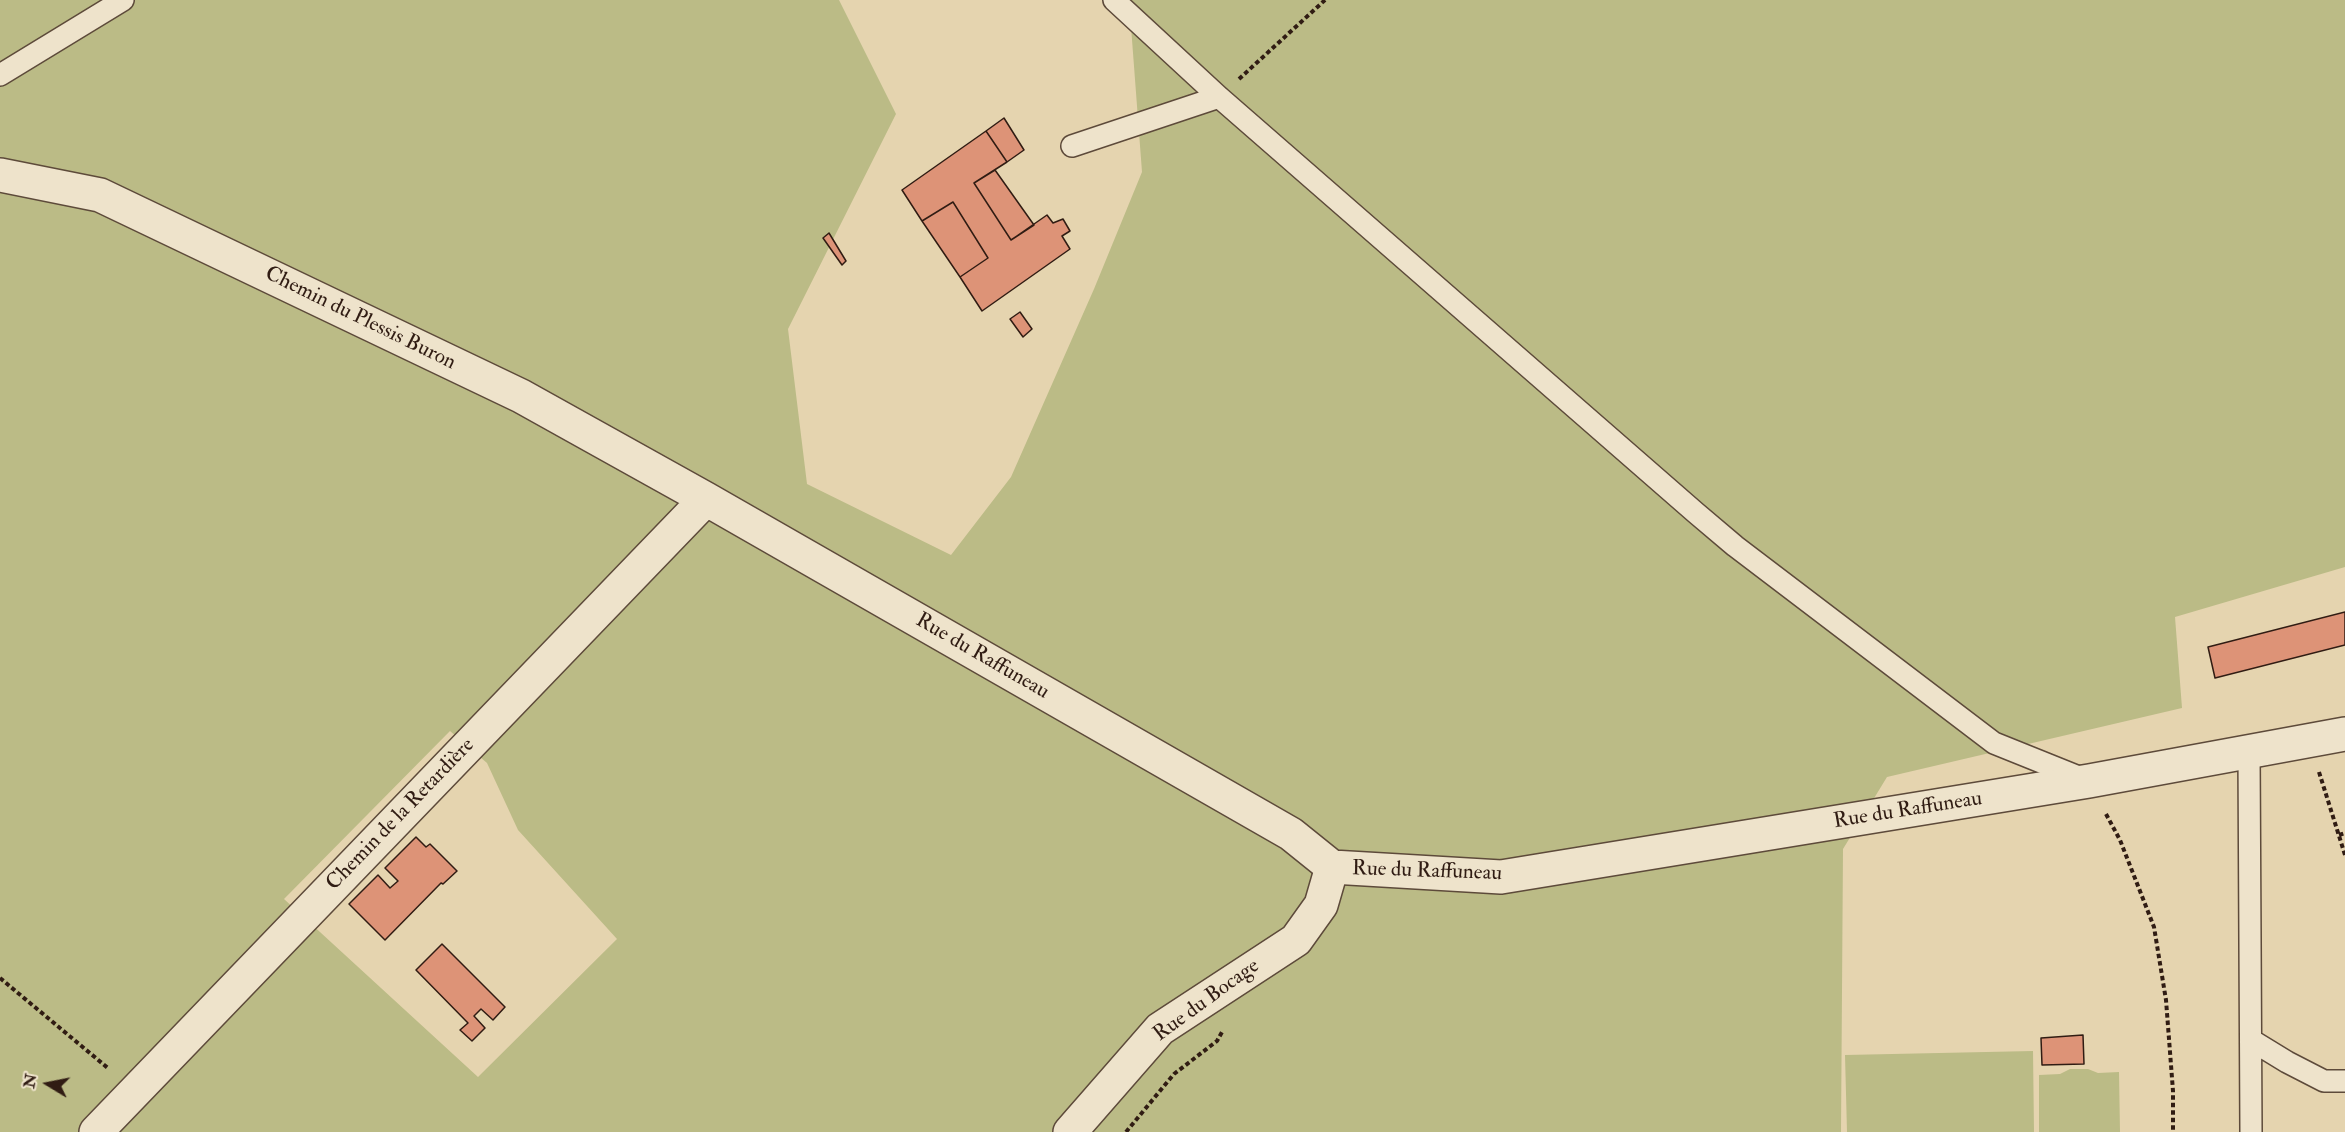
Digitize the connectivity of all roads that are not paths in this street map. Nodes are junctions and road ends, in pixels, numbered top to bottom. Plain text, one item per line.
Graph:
1 (123, 0) edge
2 (1114, 0) edge
3 (0, 75) edge
4 (1219, 97) junction
5 (1072, 146) dead end
6 (0, 174) edge
7 (706, 499) junction
8 (2345, 734) edge
9 (2249, 752) junction
10 (2089, 781) junction
11 (1332, 867) junction
12 (2251, 1040) junction
13 (2345, 1081) edge
14 (96, 1132) edge
15 (1070, 1132) edge
16 (2251, 1132) edge

1 - 3 lane
2 - 4 lane
4 - 5 lane
4 - 10 lane
6 - 7 street, Chemin du Plessis Buron
7 - 11 street, Rue du Raffuneau
7 - 14 street, Chemin de la Retardière
8 - 9 street, Rue du Raffuneau
9 - 10 street, Rue du Raffuneau
9 - 12 lane
10 - 11 street, Rue du Raffuneau
11 - 15 street, Rue du Bocage
12 - 13 lane
12 - 16 lane

